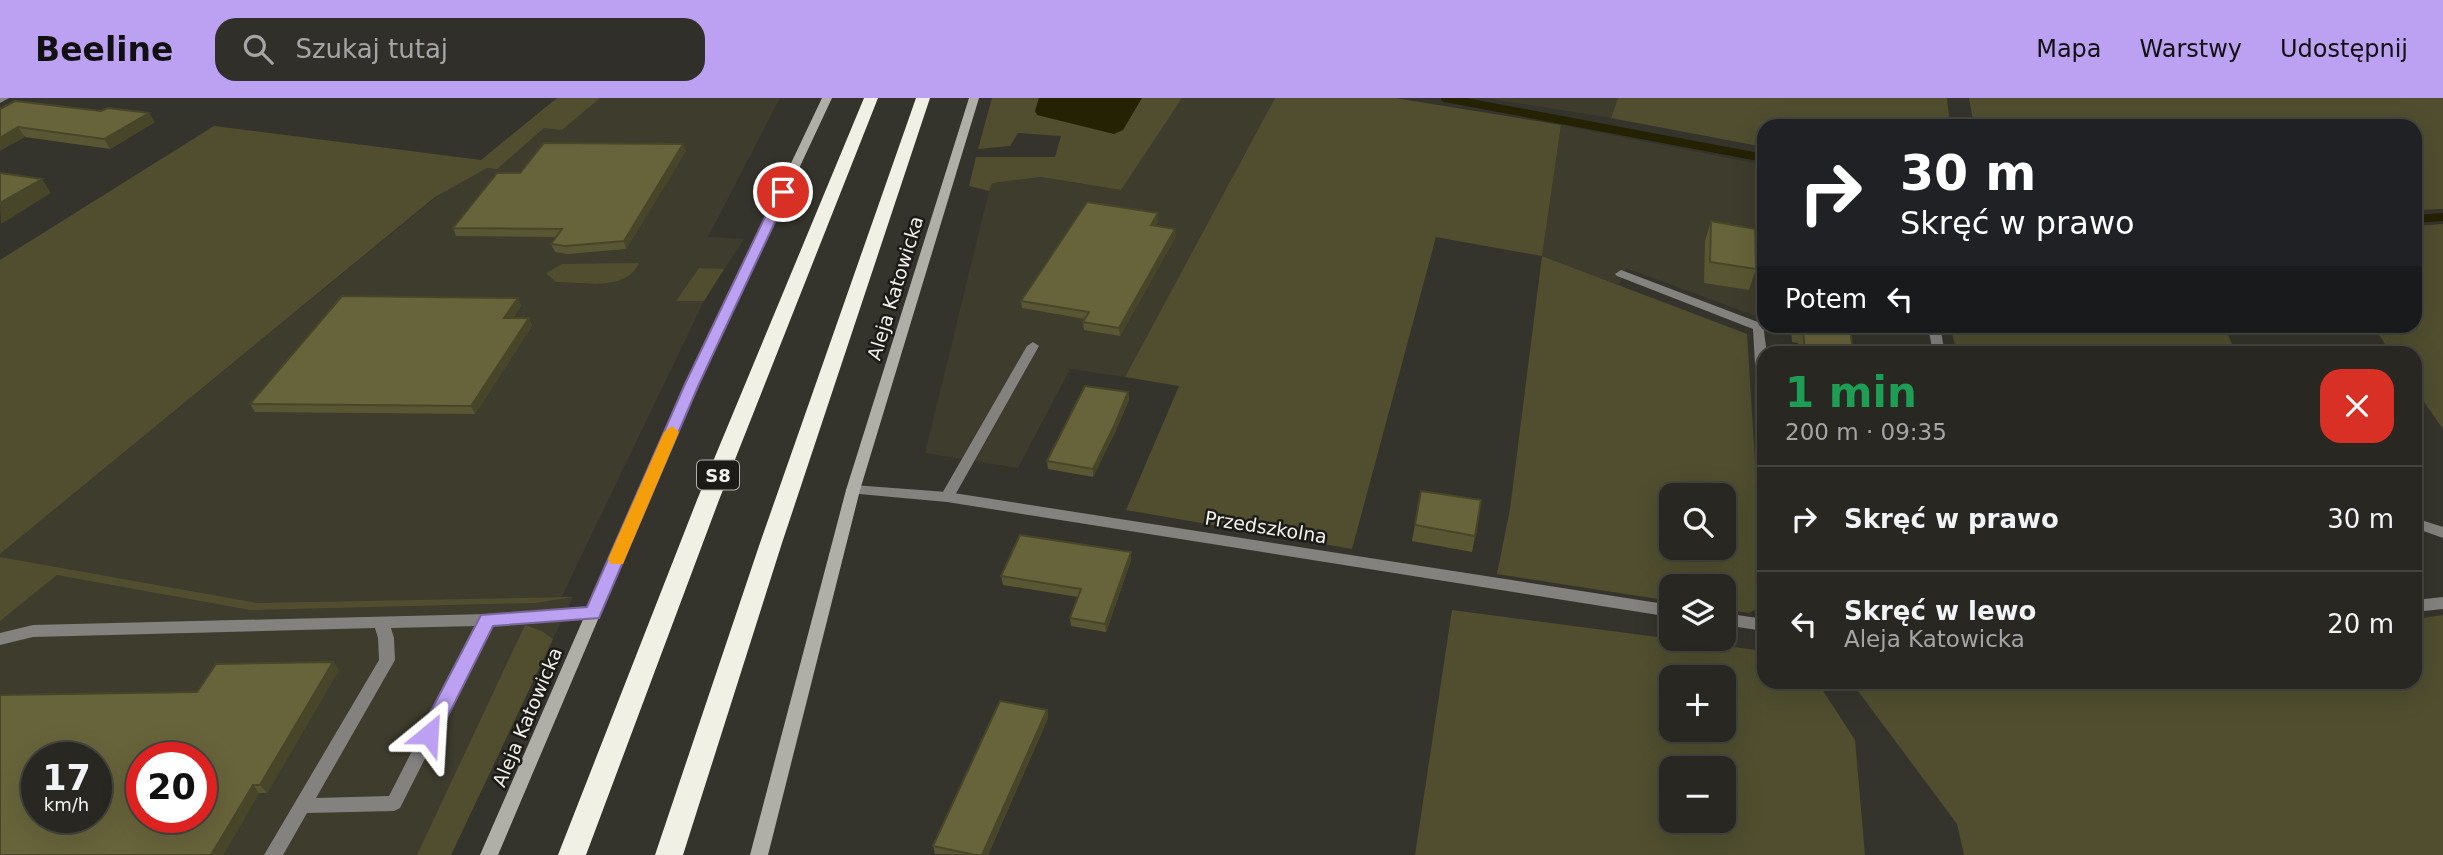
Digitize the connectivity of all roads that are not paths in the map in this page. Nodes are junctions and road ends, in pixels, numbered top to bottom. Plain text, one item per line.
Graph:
1 (827, 98) edge
2 (871, 98) edge
3 (923, 98) edge
4 (974, 98) edge
5 (1620, 274) dead end
6 (1757, 326) edge
7 (1032, 346) dead end
8 (853, 490) junction
9 (947, 497) junction
10 (2422, 526) edge
11 (2443, 533) edge
12 (2443, 603) edge
13 (2422, 605) edge
14 (1659, 609) edge
15 (593, 613) junction
16 (487, 620) junction
17 (1736, 621) edge
18 (381, 622) junction
19 (1757, 624) edge
20 (0, 639) edge
21 (302, 806) junction
22 (273, 855) edge
23 (489, 855) edge
24 (572, 855) edge
25 (669, 855) edge
26 (759, 855) edge

1 - 15 street, Aleja Katowicka
2 - 24 highway, S8
3 - 25 highway
4 - 8 street, Aleja Katowicka
5 - 6 street
7 - 9 street
8 - 9 street, Przedszkolna
8 - 26 street, Aleja Katowicka
9 - 14 street, Przedszkolna
10 - 11 street
12 - 13 street
15 - 16 street
15 - 23 street, Aleja Katowicka
16 - 18 street
16 - 21 street
17 - 19 street
18 - 20 street
18 - 21 street
21 - 22 street

